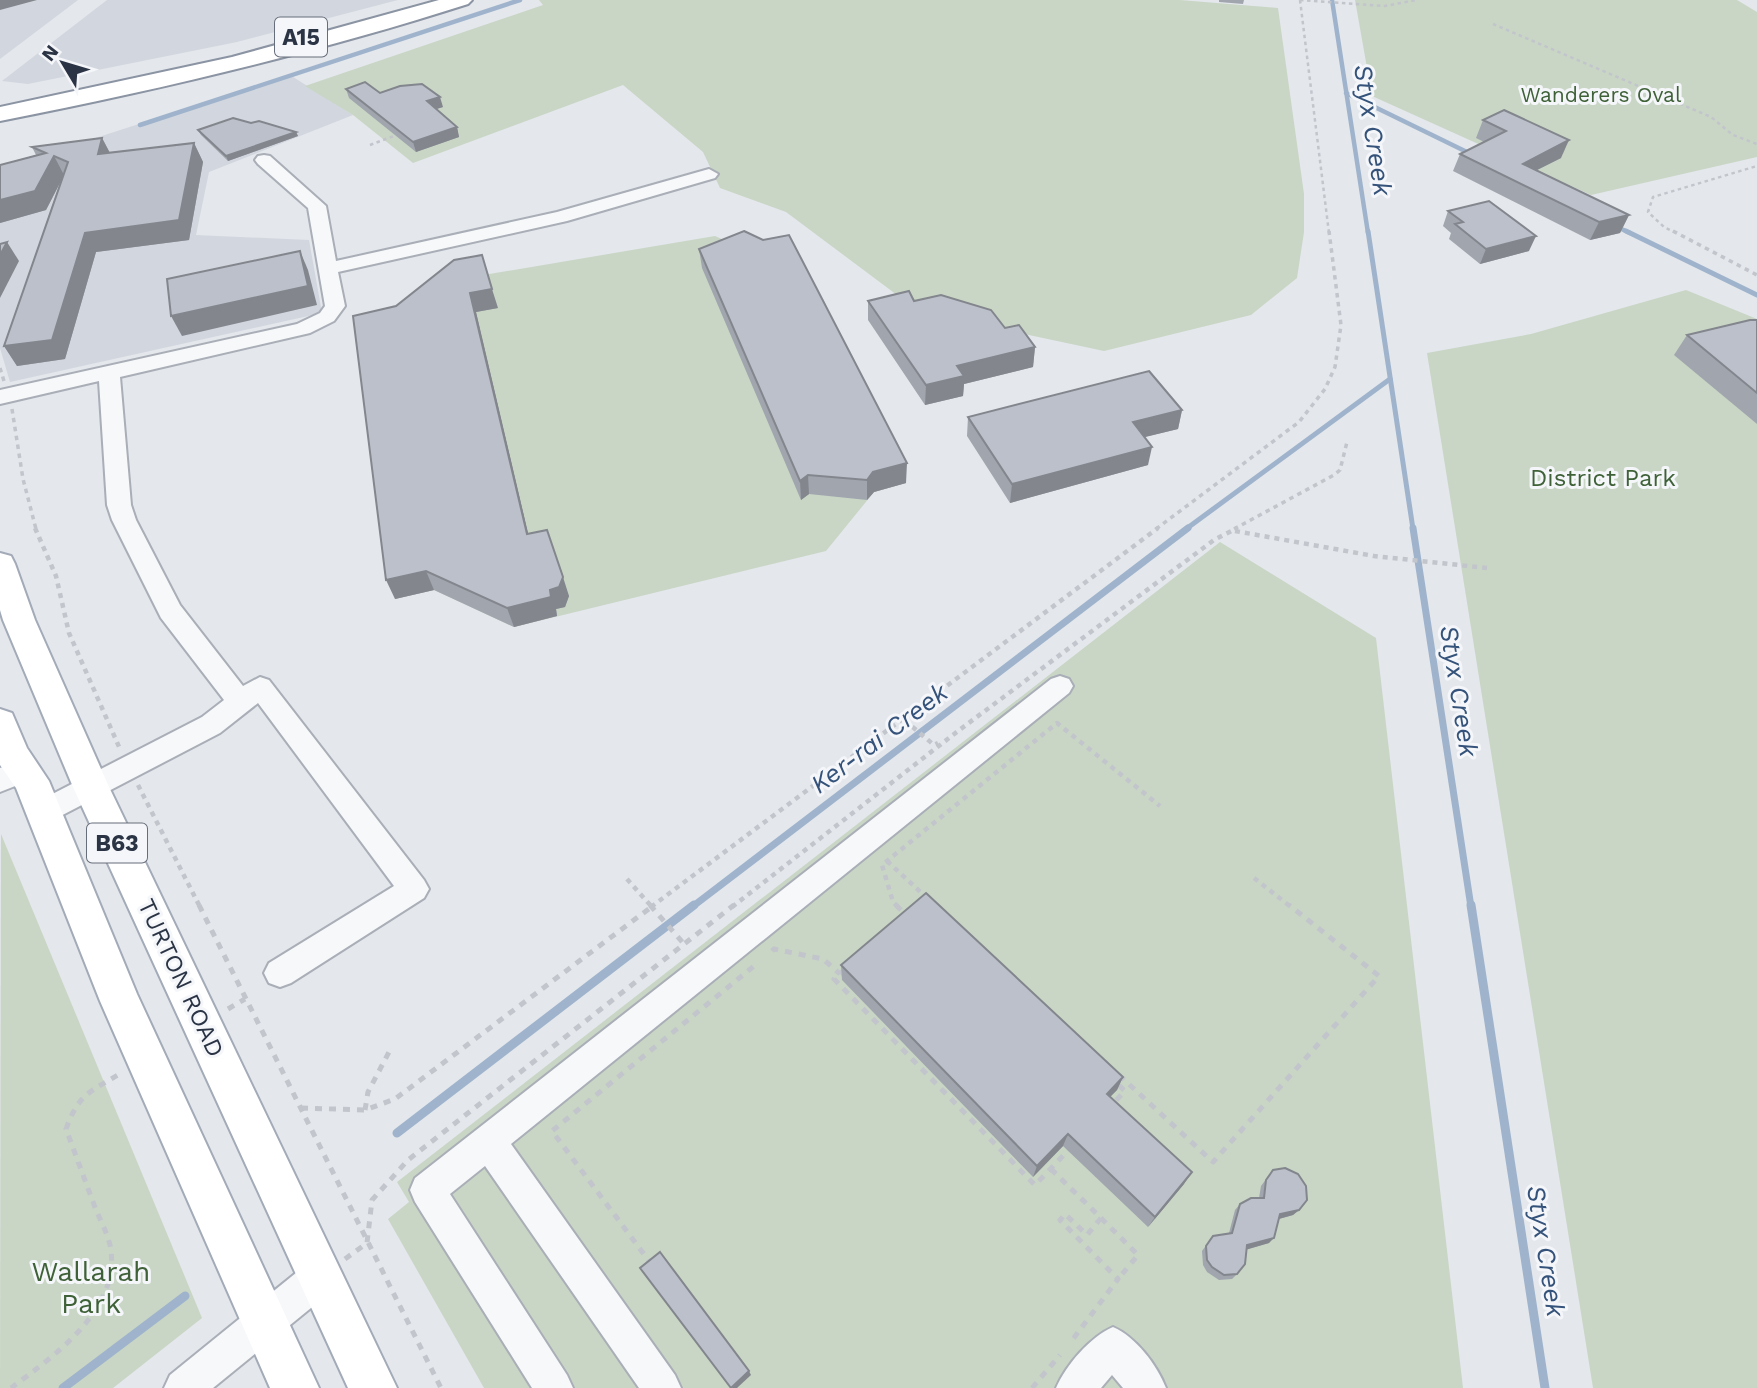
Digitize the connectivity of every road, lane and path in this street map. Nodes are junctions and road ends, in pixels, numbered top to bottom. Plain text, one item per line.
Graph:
1 (430, 0) edge
2 (461, 0) edge
3 (1300, 0) edge
4 (1416, 0) edge
5 (1493, 24) dead end
6 (0, 100) edge
7 (76, 100) junction
8 (0, 114) edge
9 (0, 122) edge
10 (402, 131) edge
11 (1757, 144) edge
12 (370, 145) dead end
13 (264, 160) dead end
14 (1757, 166) edge
15 (709, 174) dead end
16 (328, 270) junction
17 (1757, 275) edge
18 (0, 368) edge
19 (109, 371) junction
20 (4, 396) edge
21 (1234, 530) dead end
22 (0, 564) edge
23 (1487, 568) dead end
24 (9, 624) edge
25 (1060, 686) dead end
26 (240, 702) junction
27 (0, 723) edge
28 (889, 728) junction
29 (958, 731) dead end
30 (129, 768) junction
31 (11, 775) edge
32 (91, 787) junction
33 (1160, 806) dead end
34 (43, 812) junction
35 (887, 861) junction
36 (1254, 878) dead end
37 (627, 879) dead end
38 (651, 907) junction
39 (907, 916) junction
40 (680, 939) dead end
41 (280, 973) dead end
42 (840, 974) junction
43 (389, 1052) dead end
44 (146, 1059) junction
45 (301, 1108) junction
46 (365, 1110) junction
47 (488, 1141) junction
48 (1051, 1169) junction
49 (372, 1200) dead end
50 (1101, 1218) junction
51 (367, 1243) junction
52 (653, 1265) edge
53 (320, 1277) junction
54 (1118, 1279) junction
55 (265, 1321) junction
56 (10, 1388) edge
57 (183, 1388) edge
58 (296, 1388) edge
59 (373, 1388) edge
60 (441, 1388) edge
61 (554, 1388) edge
62 (662, 1388) edge
63 (1032, 1388) edge
64 (1074, 1388) edge
65 (1147, 1388) edge

1 - 6 highway, A15
2 - 7 highway, A15
3 - 4 path
3 - 28 path
5 - 11 path
7 - 8 highway, A15
7 - 9 main road
10 - 12 path
13 - 16 street
14 - 17 path
15 - 16 street
16 - 19 street
18 - 20 path
19 - 20 street
19 - 26 street
20 - 30 path
21 - 23 path
22 - 24 main road, TURTON ROAD / B63
24 - 32 main road, TURTON ROAD / B63
25 - 47 street
26 - 30 street
26 - 41 street
27 - 31 main road, B63
28 - 29 path
28 - 38 path
30 - 32 street
30 - 45 path
31 - 34 main road, B63
32 - 34 street
32 - 53 main road, TURTON ROAD / B63
33 - 35 path
34 - 44 main road, B63
35 - 36 path
35 - 39 path
37 - 38 path
38 - 40 path
38 - 46 path
39 - 42 path
39 - 48 path
42 - 48 path
42 - 52 path
43 - 46 path
44 - 55 main road, B63
44 - 56 path
45 - 46 path
45 - 51 path
47 - 61 street
47 - 62 street
48 - 50 path
49 - 51 path
50 - 54 path
50 - 54 path
51 - 53 path
51 - 60 path
53 - 55 street
53 - 59 main road, TURTON ROAD / B63
54 - 63 path
55 - 57 street
55 - 58 main road, B63
64 - 65 lane

